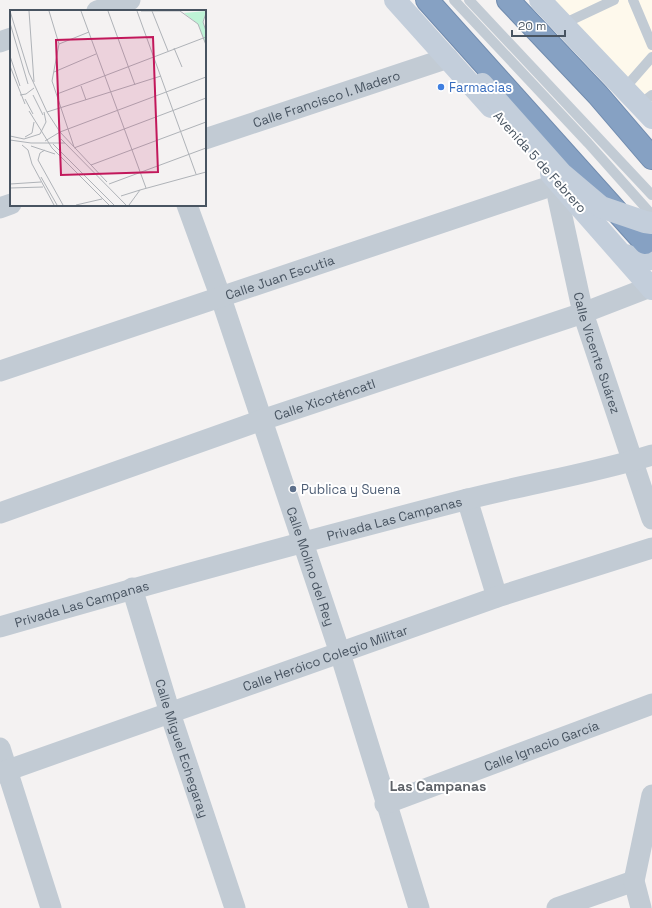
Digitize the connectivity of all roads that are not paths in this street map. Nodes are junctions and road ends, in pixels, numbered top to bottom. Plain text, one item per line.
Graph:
1 (395, 0) edge
2 (407, 0) edge
3 (427, 0) edge
4 (454, 0) edge
5 (469, 0) edge
6 (508, 0) edge
7 (614, 0) edge
8 (633, 0) edge
9 (122, 4) edge
10 (553, 9) edge
11 (101, 10) edge
12 (10, 38) edge
13 (0, 42) edge
14 (652, 45) edge
15 (652, 57) edge
16 (448, 58) junction
17 (624, 89) junction
18 (649, 111) edge
19 (206, 139) edge
20 (652, 158) edge
21 (559, 182) junction
22 (652, 195) edge
23 (10, 204) edge
24 (187, 206) edge
25 (0, 208) edge
26 (652, 215) edge
27 (652, 223) edge
28 (648, 251) edge
29 (622, 254) junction
30 (651, 287) edge
31 (221, 298) junction
32 (583, 313) junction
33 (0, 371) edge
34 (262, 420) junction
35 (643, 458) edge
36 (467, 499) junction
37 (0, 513) edge
38 (652, 519) edge
39 (301, 542) junction
40 (652, 548) edge
41 (132, 588) junction
42 (497, 597) junction
43 (0, 627) edge
44 (340, 653) junction
45 (652, 704) edge
46 (170, 713) junction
47 (0, 748) edge
48 (4, 771) edge
49 (652, 795) edge
50 (385, 804) junction
51 (634, 881) junction
52 (51, 908) edge
53 (235, 908) edge
54 (419, 908) edge
55 (557, 908) edge
56 (641, 908) edge

1 - 16 main road, Avenida 5 de Febrero
2 - 27 main road, bridge
3 - 28 highway, Avenida 5 de Febrero
4 - 26 lane
5 - 22 lane
6 - 20 highway
7 - 10 lane
8 - 14 lane
9 - 11 street
10 - 17 main road
12 - 13 street
15 - 17 lane
16 - 19 street, Calle Francisco I. Madero
16 - 21 main road, Avenida 5 de Febrero
17 - 18 main road
21 - 29 main road, Avenida 5 de Febrero
21 - 31 street, Calle Juan Escutia
21 - 32 street, Calle Vicente Suárez
23 - 25 street
24 - 31 street, Calle Molino del Rey
28 - 29 main road
29 - 30 main road, Avenida 5 de Febrero
30 - 32 street, Calle Xicoténcatl
31 - 33 street, Calle Juan Escutia
31 - 34 street, Calle Molino del Rey
32 - 34 street, Calle Xicoténcatl
32 - 35 street, Calle Vicente Suárez
34 - 37 street, Calle Xicoténcatl
34 - 39 street, Calle Molino del Rey
35 - 36 street, Privada Las Campanas
35 - 38 street, Calle Vicente Suárez
36 - 39 street, Privada Las Campanas
36 - 42 street
39 - 41 street, Privada Las Campanas
39 - 44 street, Calle Molino del Rey
40 - 42 street, Calle Heróico Colegio Militar
41 - 43 street, Privada Las Campanas
41 - 46 street, Calle Miguel Echegaray
42 - 44 street, Calle Heróico Colegio Militar
44 - 46 street, Calle Heróico Colegio Militar
44 - 50 street, Calle Molino del Rey
45 - 50 street, Calle Ignacio García
46 - 48 street, Calle Heróico Colegio Militar
46 - 53 street, Calle Miguel Echegaray
47 - 48 street
48 - 52 street
49 - 51 street
50 - 54 street, Calle Molino del Rey
51 - 55 street
51 - 56 street

